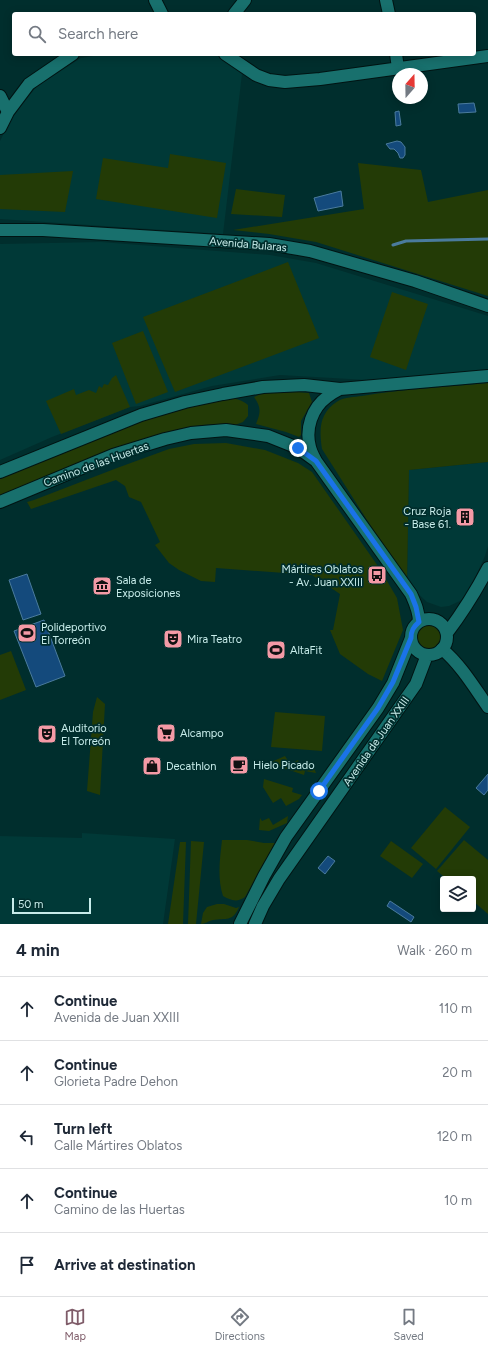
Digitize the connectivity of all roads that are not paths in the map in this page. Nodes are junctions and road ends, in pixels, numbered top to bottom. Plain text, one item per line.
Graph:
1 (155, 0) edge
2 (245, 0) edge
3 (386, 0) edge
4 (161, 12) edge
5 (236, 12) edge
6 (389, 12) edge
7 (70, 56) edge
8 (229, 56) edge
9 (396, 56) edge
10 (488, 56) edge
11 (398, 68) joint
12 (392, 69) edge
13 (0, 96) edge
14 (8, 112) junction
15 (0, 128) edge
16 (1, 230) edge
17 (488, 306) edge
18 (488, 376) edge
19 (340, 389) junction
20 (316, 461) junction
21 (0, 472) edge
22 (0, 502) edge
23 (488, 568) edge
24 (419, 622) junction
25 (446, 634) junction
26 (411, 638) junction
27 (442, 649) junction
28 (427, 655) junction
29 (488, 707) edge
30 (240, 924) edge
31 (254, 924) edge

1 - 4 main road
2 - 5 main road
3 - 6 main road
7 - 14 main road
8 - 12 main road
9 - 11 main road
10 - 11 main road
13 - 14 main road
14 - 15 main road
16 - 17 main road, Avenida Bularas
18 - 19 main road
19 - 20 main road
19 - 21 main road
20 - 22 main road, Camino de las Huertas
20 - 24 main road
23 - 25 main road
24 - 25 main road
24 - 26 main road
25 - 27 main road
26 - 28 main road
26 - 30 main road, Avenida de Juan XXIII
27 - 28 main road
27 - 29 main road
28 - 31 main road, Avenida de Juan XXIII

